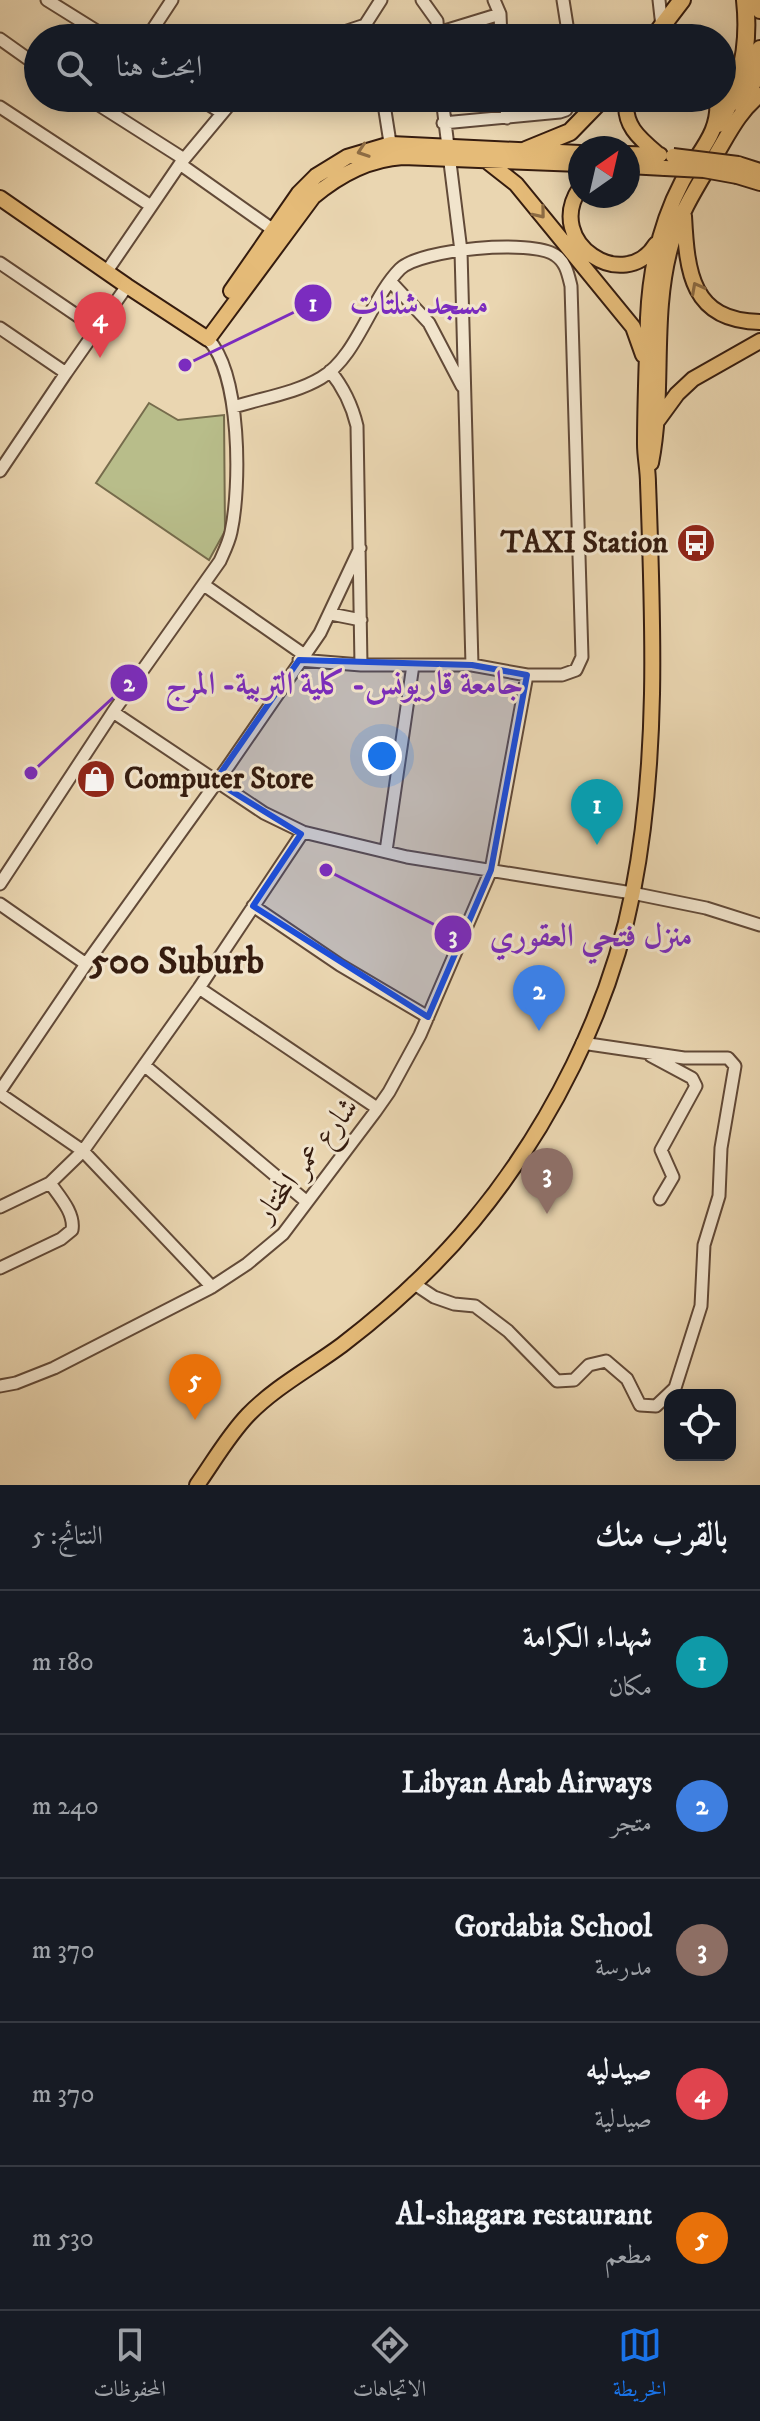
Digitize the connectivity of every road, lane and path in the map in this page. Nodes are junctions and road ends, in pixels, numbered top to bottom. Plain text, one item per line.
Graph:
1 (47, 0) edge
2 (172, 0) edge
3 (381, 0) edge
4 (422, 0) edge
5 (494, 0) edge
6 (563, 0) edge
7 (659, 0) edge
8 (682, 0) edge
9 (745, 0) edge
10 (758, 0) edge
11 (760, 10) edge
12 (500, 14) junction
13 (86, 24) edge
14 (156, 24) edge
15 (366, 24) edge
16 (437, 24) edge
17 (472, 24) edge
18 (500, 24) edge
19 (567, 24) edge
20 (658, 24) edge
21 (664, 24) edge
22 (0, 39) edge
23 (760, 49) edge
24 (24, 56) edge
25 (736, 89) edge
26 (760, 95) edge
27 (0, 107) edge
28 (743, 107) junction
29 (109, 112) edge
30 (221, 112) edge
31 (385, 112) edge
32 (443, 112) edge
33 (506, 112) edge
34 (560, 112) edge
35 (589, 112) edge
36 (626, 112) edge
37 (718, 112) edge
38 (725, 112) edge
39 (507, 118) junction
40 (443, 123) junction
41 (718, 124) junction
42 (526, 150) junction
43 (390, 151) junction
44 (448, 152) junction
45 (568, 152) edge
46 (640, 156) edge
47 (484, 159) junction
48 (665, 160) junction
49 (182, 161) junction
50 (568, 163) edge
51 (640, 164) edge
52 (738, 170) junction
53 (760, 171) edge
54 (760, 183) edge
55 (0, 198) edge
56 (151, 206) junction
57 (573, 208) edge
58 (683, 213) junction
59 (272, 229) junction
60 (659, 240) junction
61 (461, 251) junction
62 (0, 263) edge
63 (107, 271) junction
64 (391, 282) junction
65 (127, 286) junction
66 (760, 322) edge
67 (0, 328) edge
68 (97, 329) junction
69 (204, 337) junction
70 (760, 341) edge
71 (330, 371) junction
72 (66, 373) junction
73 (648, 381) junction
74 (465, 394) junction
75 (234, 407) junction
76 (658, 420) junction
77 (0, 471) edge
78 (648, 479) junction
79 (360, 548) junction
80 (204, 585) junction
81 (331, 614) junction
82 (361, 620) junction
83 (301, 657) junction
84 (361, 665) junction
85 (413, 665) junction
86 (472, 665) junction
87 (527, 675) junction
88 (113, 712) junction
89 (215, 781) junction
90 (303, 832) junction
91 (386, 851) junction
92 (491, 870) junction
93 (0, 884) edge
94 (632, 893) junction
95 (0, 904) edge
96 (253, 906) junction
97 (760, 925) edge
98 (86, 964) junction
99 (199, 988) junction
100 (428, 1017) junction
101 (582, 1043) junction
102 (647, 1054) junction
103 (144, 1065) junction
104 (0, 1092) edge
105 (377, 1108) junction
106 (83, 1151) junction
107 (50, 1183) junction
108 (660, 1199) dead end
109 (307, 1202) junction
110 (0, 1207) edge
111 (0, 1268) edge
112 (413, 1283) junction
113 (212, 1287) junction
114 (0, 1386) edge
115 (197, 1485) edge

1 - 13 street
2 - 14 street
3 - 15 street
4 - 16 street
5 - 12 street
6 - 19 street
7 - 20 street
8 - 21 highway
9 - 25 highway
10 - 11 highway
12 - 17 street
12 - 18 street
22 - 24 street
23 - 28 highway
26 - 28 main road
27 - 56 street
28 - 58 main road
29 - 49 street
30 - 49 street
31 - 43 street
32 - 40 street
33 - 39 street
34 - 39 street
35 - 42 highway
36 - 48 main road
37 - 41 main road
38 - 41 highway
39 - 40 street
40 - 44 street
41 - 60 main road
42 - 44 main road
42 - 45 main road
43 - 44 main road
43 -> 59 main road
43 - 69 main road
44 - 47 main road
44 - 61 street
46 - 48 main road
47 - 50 main road
47 -> 73 main road
48 - 51 main road
48 - 52 main road, bridge
49 - 56 street
49 - 59 street
52 - 53 main road
52 - 54 main road
55 - 63 main road
56 - 63 street
57 - 60 main road
66 -> 58 main road
58 - 76 main road
59 - 69 main road
60 - 73 main road
61 - 64 street
61 - 74 street
61 - 87 street
62 - 68 street
63 - 65 main road
64 - 71 street
64 - 74 street
65 - 68 street
65 - 69 main road
67 - 72 street
68 - 72 street
69 - 75 street
70 - 76 main road
71 - 75 street
71 - 79 street
72 - 77 street
73 - 78 main road
74 - 86 street
75 - 80 street
76 - 78 main road
78 - 94 main road
79 - 81 street
79 - 82 street
80 - 83 street
80 - 88 street
81 - 82 street
81 - 83 street
82 - 84 street
83 - 84 street
83 - 89 street
84 - 85 street
85 - 86 street
85 - 91 street
86 - 87 street
87 - 92 street, شارع عمر المختار
88 - 89 street
88 - 93 street
89 - 90 street
89 - 98 street
90 - 91 street
90 - 96 street
91 - 92 street
92 - 94 street
92 - 100 street, شارع عمر المختار
94 - 97 street
94 - 101 main road
95 - 98 street
96 - 99 street
96 - 100 street
98 - 104 street
99 - 103 street
99 - 105 street
100 - 105 street, شارع عمر المختار
101 - 102 street
101 - 112 main road
102 - 108 street
102 - 112 street
103 - 106 street
103 - 109 street
104 - 106 street
105 - 109 street, شارع عمر المختار
106 - 107 street
106 - 113 street
107 - 110 street
107 - 111 street
109 - 113 street, شارع عمر المختار
112 - 115 main road
113 - 114 street, شارع عمر المختار

